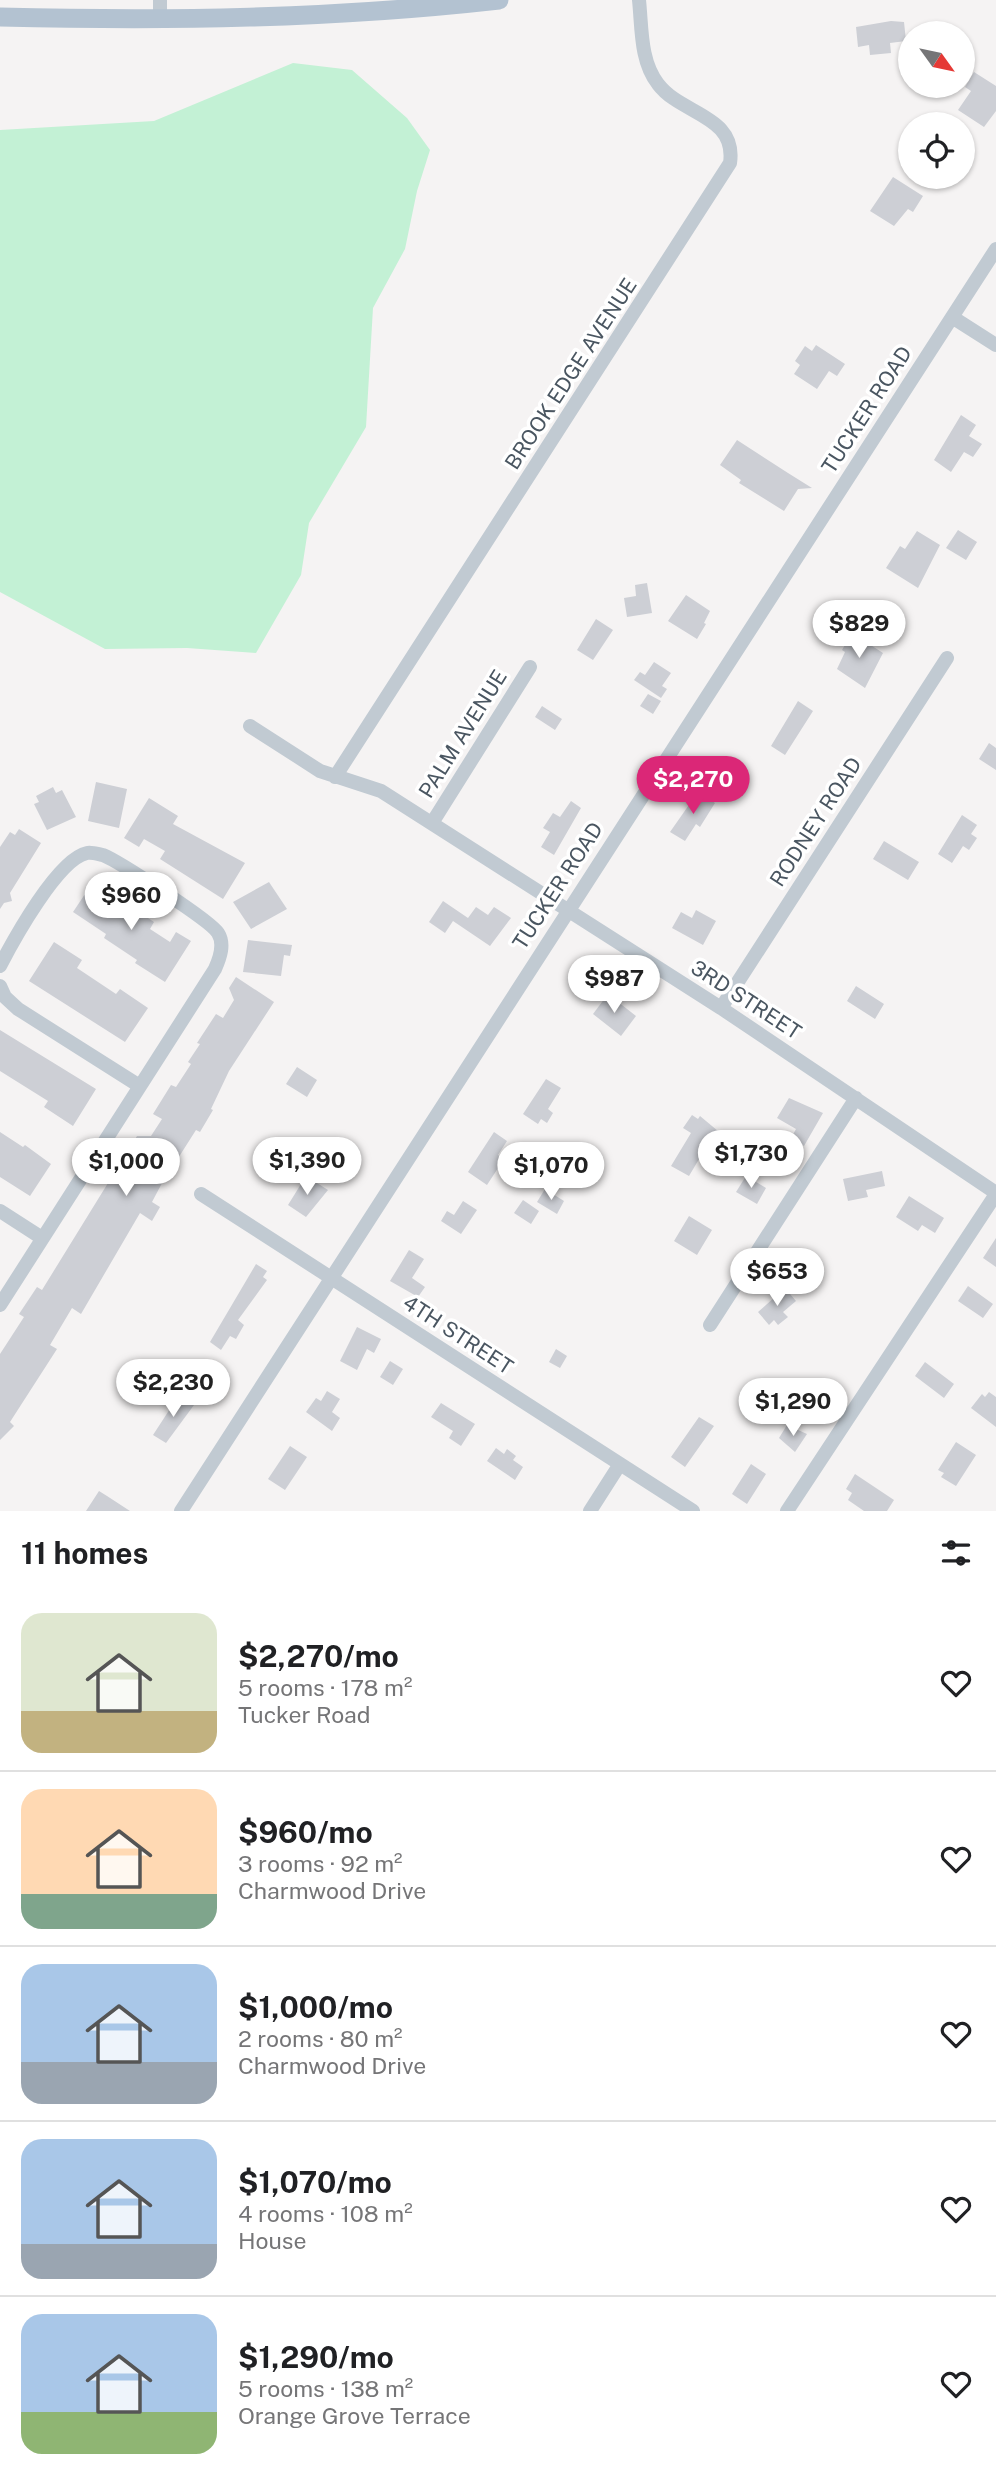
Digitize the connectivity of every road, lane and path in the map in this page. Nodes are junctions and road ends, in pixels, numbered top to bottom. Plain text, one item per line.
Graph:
1 (160, 0) edge
2 (499, 0) edge
3 (639, 0) edge
4 (0, 17) edge
5 (160, 21) junction
6 (996, 249) edge
7 (952, 317) junction
8 (996, 345) edge
9 (947, 658) dead end
10 (530, 667) dead end
11 (250, 726) dead end
12 (335, 777) junction
13 (432, 823) junction
14 (568, 910) junction
15 (0, 966) edge
16 (0, 986) edge
17 (720, 1008) junction
18 (138, 1085) junction
19 (856, 1098) junction
20 (201, 1194) dead end
21 (996, 1194) edge
22 (0, 1211) edge
23 (42, 1238) junction
24 (330, 1278) junction
25 (0, 1305) edge
26 (710, 1325) dead end
27 (620, 1464) junction
28 (181, 1511) edge
29 (590, 1511) edge
30 (693, 1511) edge
31 (787, 1511) edge

1 - 5 street
2 - 5 main road
3 - 12 street, BROOK EDGE AVENUE
4 - 5 main road
6 - 7 street, TUCKER ROAD
7 - 8 street
7 - 14 street, TUCKER ROAD
9 - 17 street, RODNEY ROAD
10 - 13 street, PALM AVENUE
11 - 12 street, 3RD STREET
12 - 13 street, 3RD STREET
13 - 14 street, 3RD STREET
14 - 17 street, 3RD STREET
14 - 24 street, TUCKER ROAD
15 - 18 street
16 - 18 street
17 - 19 street, 3RD STREET
18 - 23 street
19 - 21 street, 3RD STREET
19 - 26 street
20 - 24 street, 4TH STREET
21 - 31 street
22 - 23 street
23 - 25 street
24 - 27 street, 4TH STREET
24 - 28 street, TUCKER ROAD
27 - 29 street
27 - 30 street, 4TH STREET

